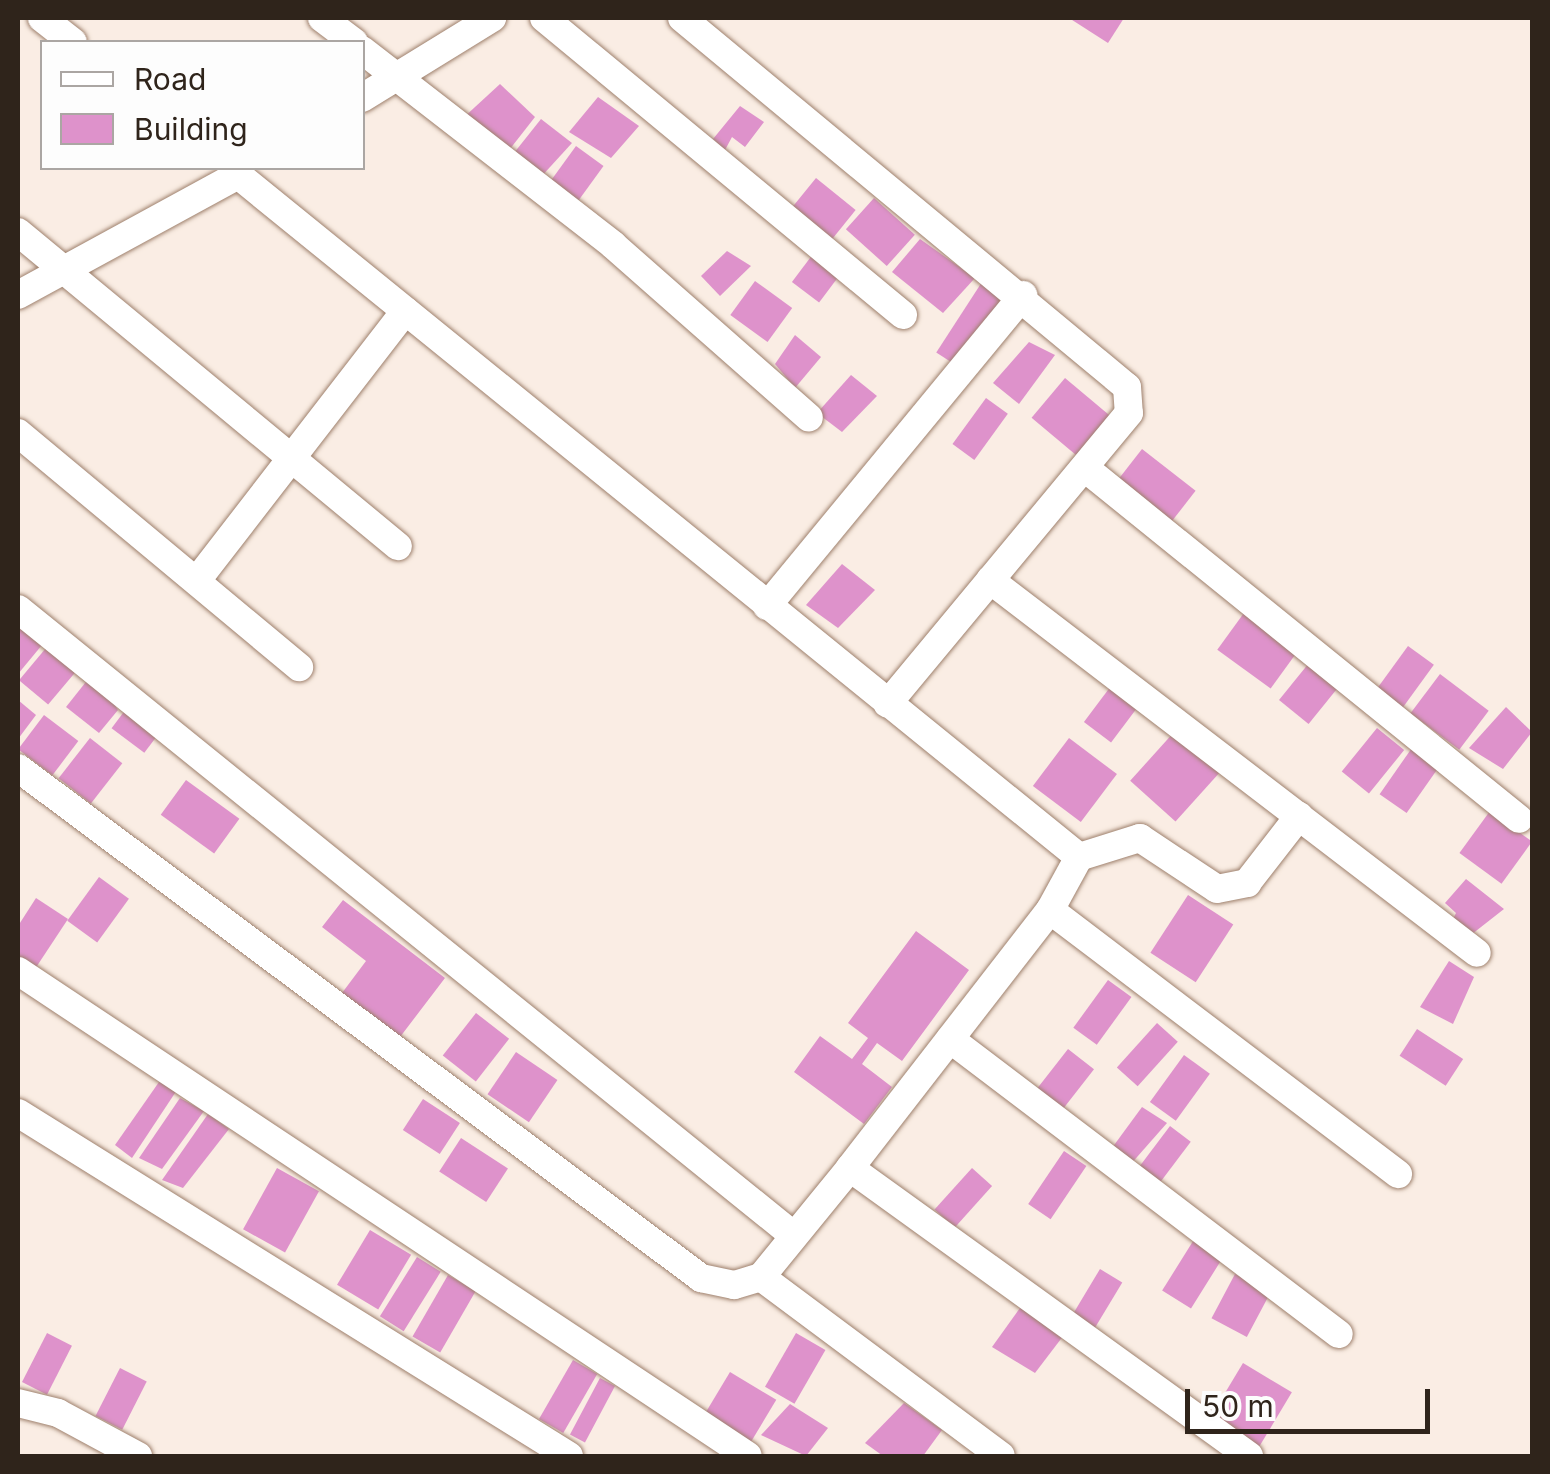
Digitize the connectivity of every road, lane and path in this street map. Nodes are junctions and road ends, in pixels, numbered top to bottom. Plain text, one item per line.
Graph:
1 (42, 18) edge
2 (322, 18) edge
3 (492, 18) edge
4 (544, 18) edge
5 (682, 18) edge
6 (70, 40) edge
7 (351, 40) edge
8 (365, 52) edge
9 (396, 77) junction
10 (365, 96) edge
11 (238, 170) edge
12 (18, 232) edge
13 (64, 271) junction
14 (18, 295) edge
15 (1024, 295) junction
16 (405, 311) junction
17 (903, 315) dead end
18 (808, 418) dead end
19 (18, 433) edge
20 (292, 453) junction
21 (1085, 468) junction
22 (398, 546) dead end
23 (198, 579) junction
24 (990, 580) junction
25 (767, 606) junction
26 (18, 609) edge
27 (299, 667) dead end
28 (887, 704) junction
29 (18, 768) edge
30 (1298, 816) junction
31 (1519, 818) dead end
32 (1079, 856) junction
33 (1050, 910) junction
34 (1477, 953) dead end
35 (18, 971) edge
36 (950, 1038) junction
37 (18, 1113) edge
38 (850, 1168) junction
39 (1398, 1174) dead end
40 (793, 1235) junction
41 (761, 1277) junction
42 (1339, 1334) dead end
43 (18, 1403) edge
44 (138, 1456) edge
45 (570, 1456) edge
46 (748, 1456) edge
47 (1000, 1456) edge
48 (1249, 1456) edge

1 - 6 street
2 - 7 street
3 - 9 street
4 - 17 street
5 - 15 street
8 - 9 street
9 - 10 street
9 - 18 street
11 - 13 street
11 - 16 street
12 - 13 street
13 - 14 street
13 - 20 street
15 - 21 street
15 - 25 street
16 - 20 street
16 - 25 street
19 - 23 street
20 - 22 street
20 - 23 street
21 - 24 street
21 - 31 street
23 - 27 street
24 - 28 street
24 - 30 street
25 - 28 street
26 - 40 street
28 - 32 street
29 - 41 street
30 - 32 street
30 - 34 street
32 - 33 street
33 - 36 street
33 - 39 street
35 - 46 street
36 - 38 street
36 - 42 street
37 - 45 street
38 - 40 street
38 - 48 street
40 - 41 street
41 - 47 street
43 - 44 street

